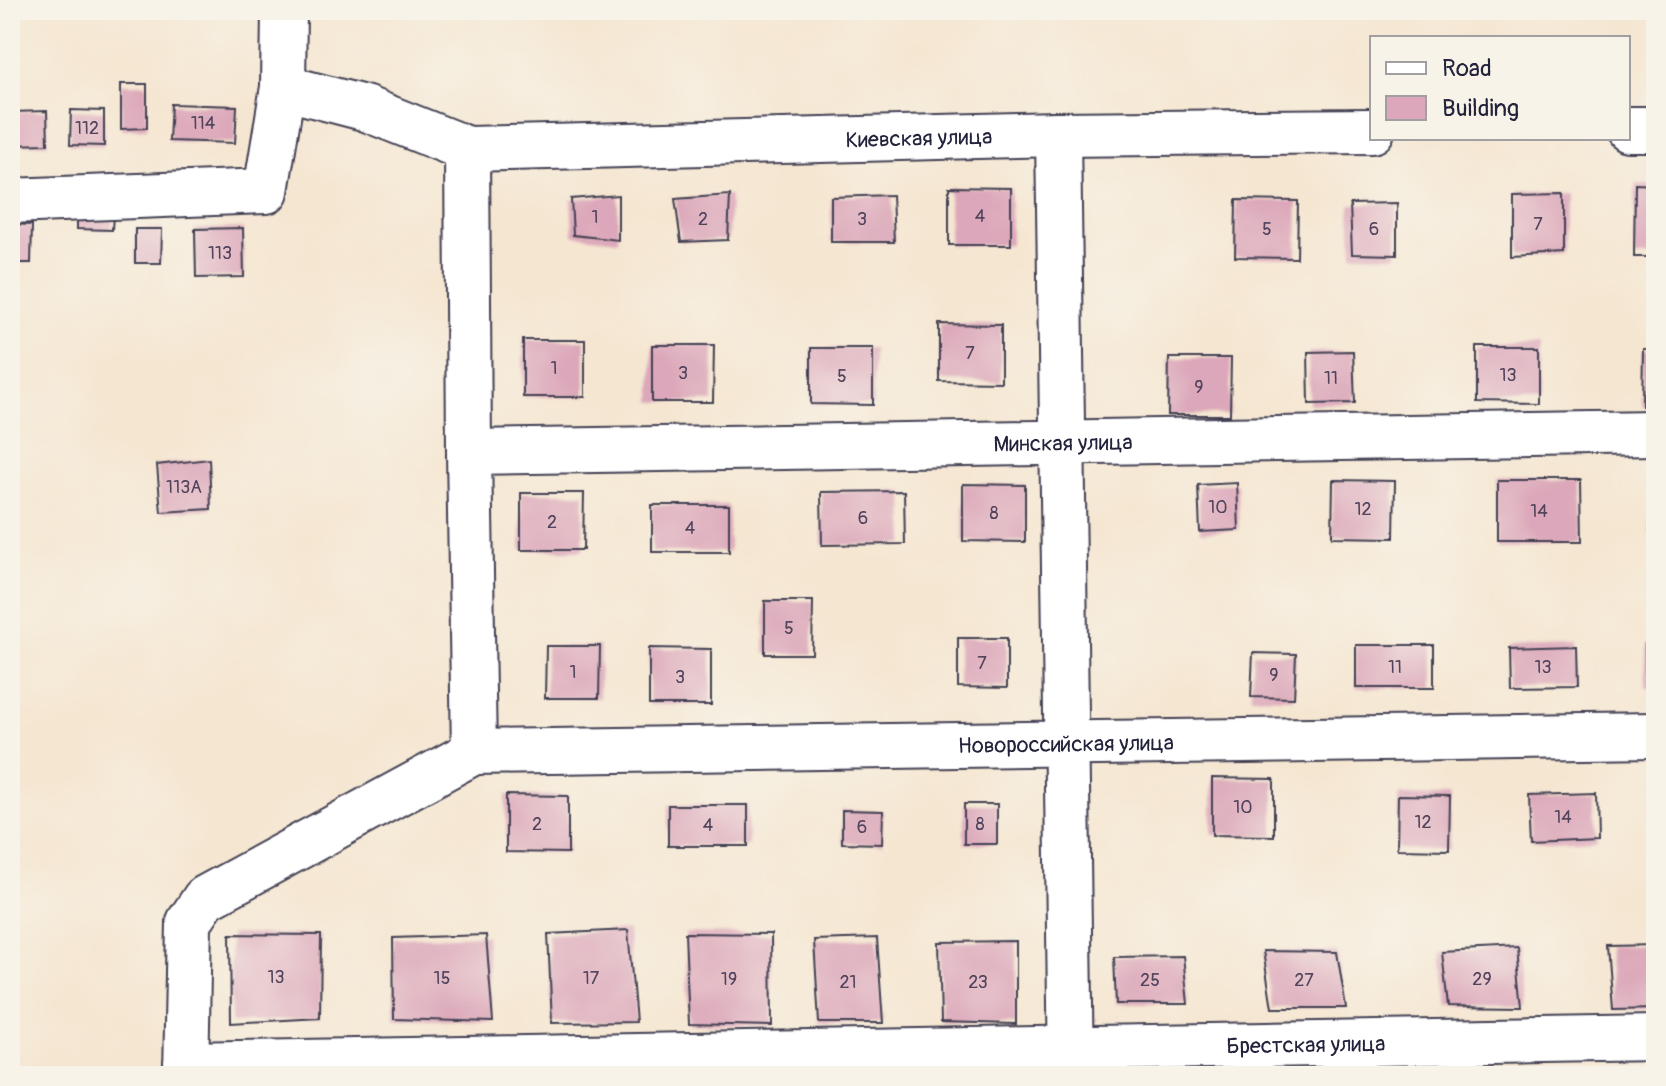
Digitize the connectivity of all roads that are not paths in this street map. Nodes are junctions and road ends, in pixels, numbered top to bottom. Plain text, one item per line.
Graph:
1 (284, 10) edge
2 (283, 87) junction
3 (1630, 129) edge
4 (1656, 129) edge
5 (1370, 131) edge
6 (1058, 134) junction
7 (467, 149) junction
8 (10, 201) edge
9 (1656, 433) edge
10 (1063, 443) junction
11 (469, 452) junction
12 (1656, 735) edge
13 (1067, 744) junction
14 (474, 752) junction
15 (1656, 1038) edge
16 (1071, 1062) edge
17 (186, 1070) edge

1 - 2 street
2 - 7 street
2 - 8 street
3 - 4 street
5 - 6 street, Киевская улица
6 - 7 street, Киевская улица
6 - 10 street
7 - 11 street
9 - 10 street, Минская улица
10 - 11 street, Минская улица
10 - 13 street
11 - 14 street
12 - 13 street, Новороссийская улица
13 - 14 street, Новороссийская улица
13 - 16 street
14 - 17 street
15 - 16 street, Брестская улица
16 - 17 street, Брестская улица

